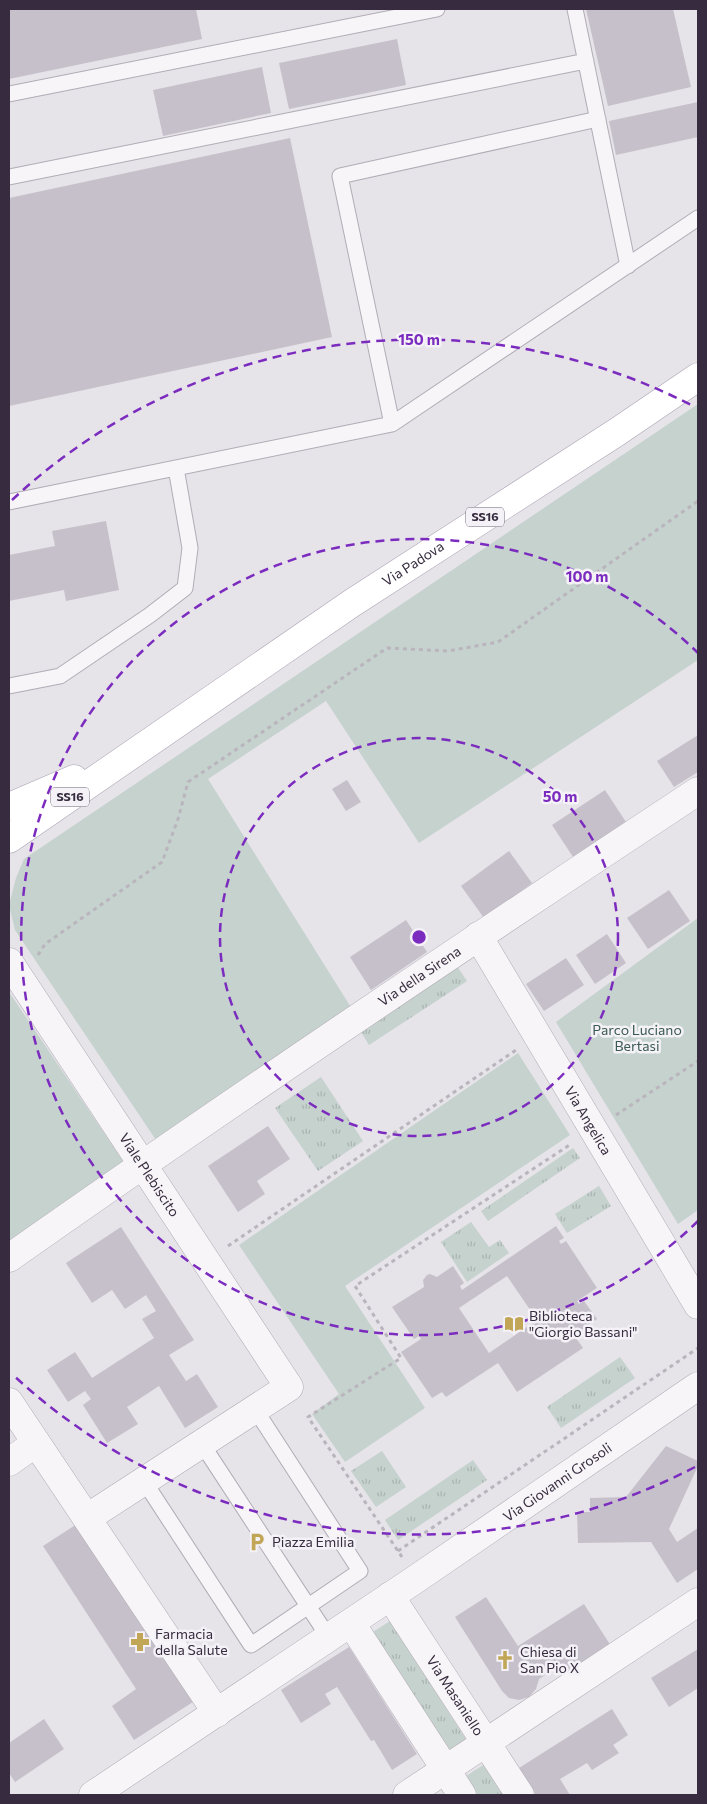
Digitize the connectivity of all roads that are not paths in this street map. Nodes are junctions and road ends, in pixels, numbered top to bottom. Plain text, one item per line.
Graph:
1 (437, 9) edge
2 (575, 9) edge
3 (586, 60) junction
4 (9, 94) edge
5 (598, 119) junction
6 (9, 177) edge
7 (698, 218) edge
8 (628, 266) junction
9 (698, 377) edge
10 (392, 424) junction
11 (176, 468) junction
12 (9, 502) edge
13 (9, 686) edge
14 (130, 754) junction
15 (698, 791) edge
16 (9, 807) edge
17 (9, 840) edge
18 (478, 936) junction
19 (15, 971) edge
20 (142, 1164) junction
21 (9, 1258) edge
22 (698, 1305) edge
23 (698, 1386) edge
24 (9, 1402) edge
25 (255, 1409) junction
26 (36, 1443) junction
27 (202, 1444) junction
28 (9, 1462) edge
29 (144, 1481) junction
30 (87, 1518) junction
31 (390, 1596) junction
32 (698, 1602) edge
33 (308, 1606) junction
34 (340, 1630) junction
35 (217, 1713) junction
36 (477, 1750) junction
37 (446, 1770) junction
38 (93, 1795) edge
39 (407, 1795) edge
40 (462, 1795) edge
41 (520, 1795) edge

1 - 4 lane
2 - 3 lane
3 - 5 lane
3 - 6 lane
5 - 8 lane
5 - 10 lane
7 - 8 lane
8 - 10 lane
9 - 14 main road, Via Padova / SS16
10 - 11 lane
11 - 12 lane
11 - 13 lane
14 - 16 main road, Via Padova
14 - 17 main road, Via Padova / SS16
15 - 18 street, Via della Sirena
18 - 20 street, Via della Sirena
18 - 22 street, Via Angelica
19 - 20 street, Viale Plebiscito
20 - 21 street, Via della Sirena
20 - 25 street, Viale Plebiscito
23 - 31 street, Via Giovanni Grosoli
24 - 26 street
25 - 27 street
25 - 33 lane
26 - 28 street
26 - 30 street
27 - 29 street
27 - 33 lane
29 - 30 street
29 - 33 lane
30 - 35 street
31 - 34 street
31 - 36 street, Via Masaniello
32 - 36 street
33 - 34 lane
34 - 35 street
34 - 37 street
35 - 38 street
36 - 37 street
36 - 41 street, Via Masaniello
37 - 39 street
37 - 40 street

